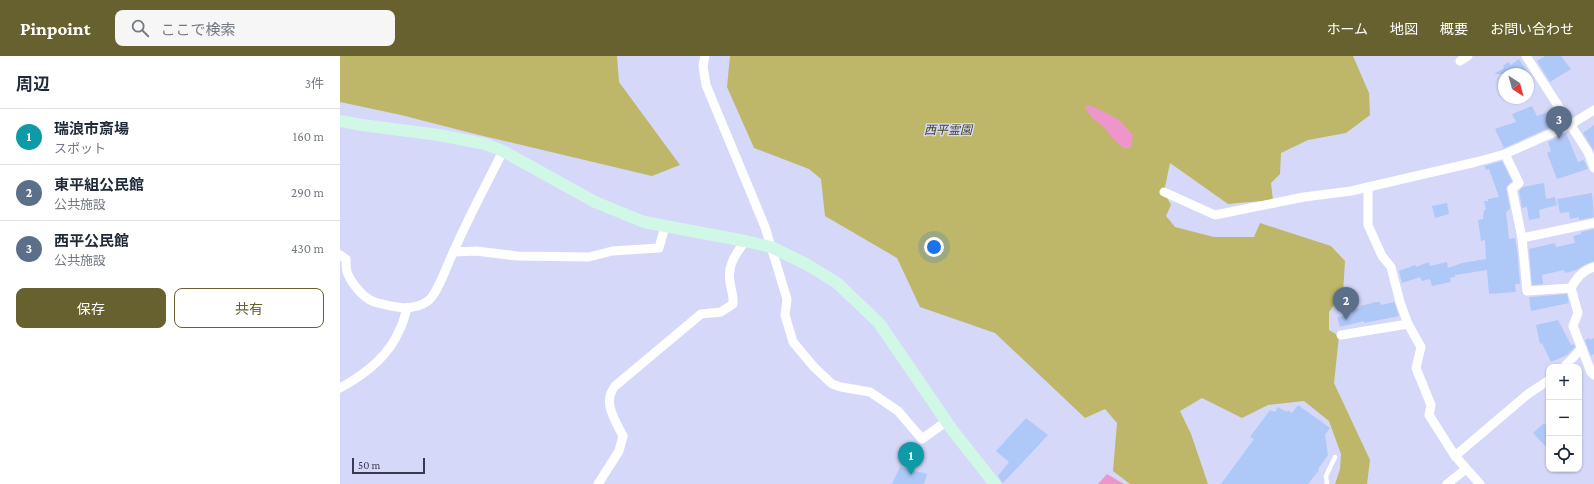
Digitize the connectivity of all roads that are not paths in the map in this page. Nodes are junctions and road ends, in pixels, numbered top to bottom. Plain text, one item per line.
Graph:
1 (705, 56) edge
2 (1468, 56) edge
3 (1526, 56) edge
4 (1460, 61) dead end
5 (1594, 110) edge
6 (340, 121) edge
7 (1570, 125) junction
8 (503, 151) junction
9 (1505, 154) junction
10 (1594, 168) edge
11 (1368, 187) junction
12 (1164, 192) dead end
13 (1594, 223) edge
14 (665, 226) junction
15 (1522, 238) junction
16 (744, 241) junction
17 (771, 247) junction
18 (453, 252) junction
19 (340, 255) edge
20 (1594, 267) edge
21 (1571, 288) junction
22 (407, 308) junction
23 (1408, 324) junction
24 (1341, 334) dead end
25 (1582, 348) junction
26 (1567, 364) edge
27 (1594, 375) edge
28 (1546, 382) edge
29 (340, 388) edge
30 (947, 421) junction
31 (1455, 456) junction
32 (1335, 457) dead end
33 (1466, 469) junction
34 (598, 484) edge
35 (995, 484) edge
36 (1327, 484) edge
37 (1447, 484) edge
38 (1480, 484) edge

1 - 17 street
2 - 4 street
3 - 7 street
5 - 7 street
6 - 8 street
7 - 9 street
7 - 10 street
8 - 14 street
8 - 18 street
9 - 11 street
9 - 15 street
11 - 12 street
11 - 23 street
13 - 15 street
14 - 16 street
14 - 18 street
15 - 21 street
16 - 17 street
16 - 34 street
17 - 30 street
17 - 30 street
18 - 22 street
19 - 22 street
20 - 21 street
21 - 25 street
22 - 29 street
23 - 24 street
23 - 31 street
25 - 26 street
25 - 27 street
28 - 31 street
30 - 35 street
31 - 33 street
32 - 36 lane
33 - 37 street
33 - 38 street

